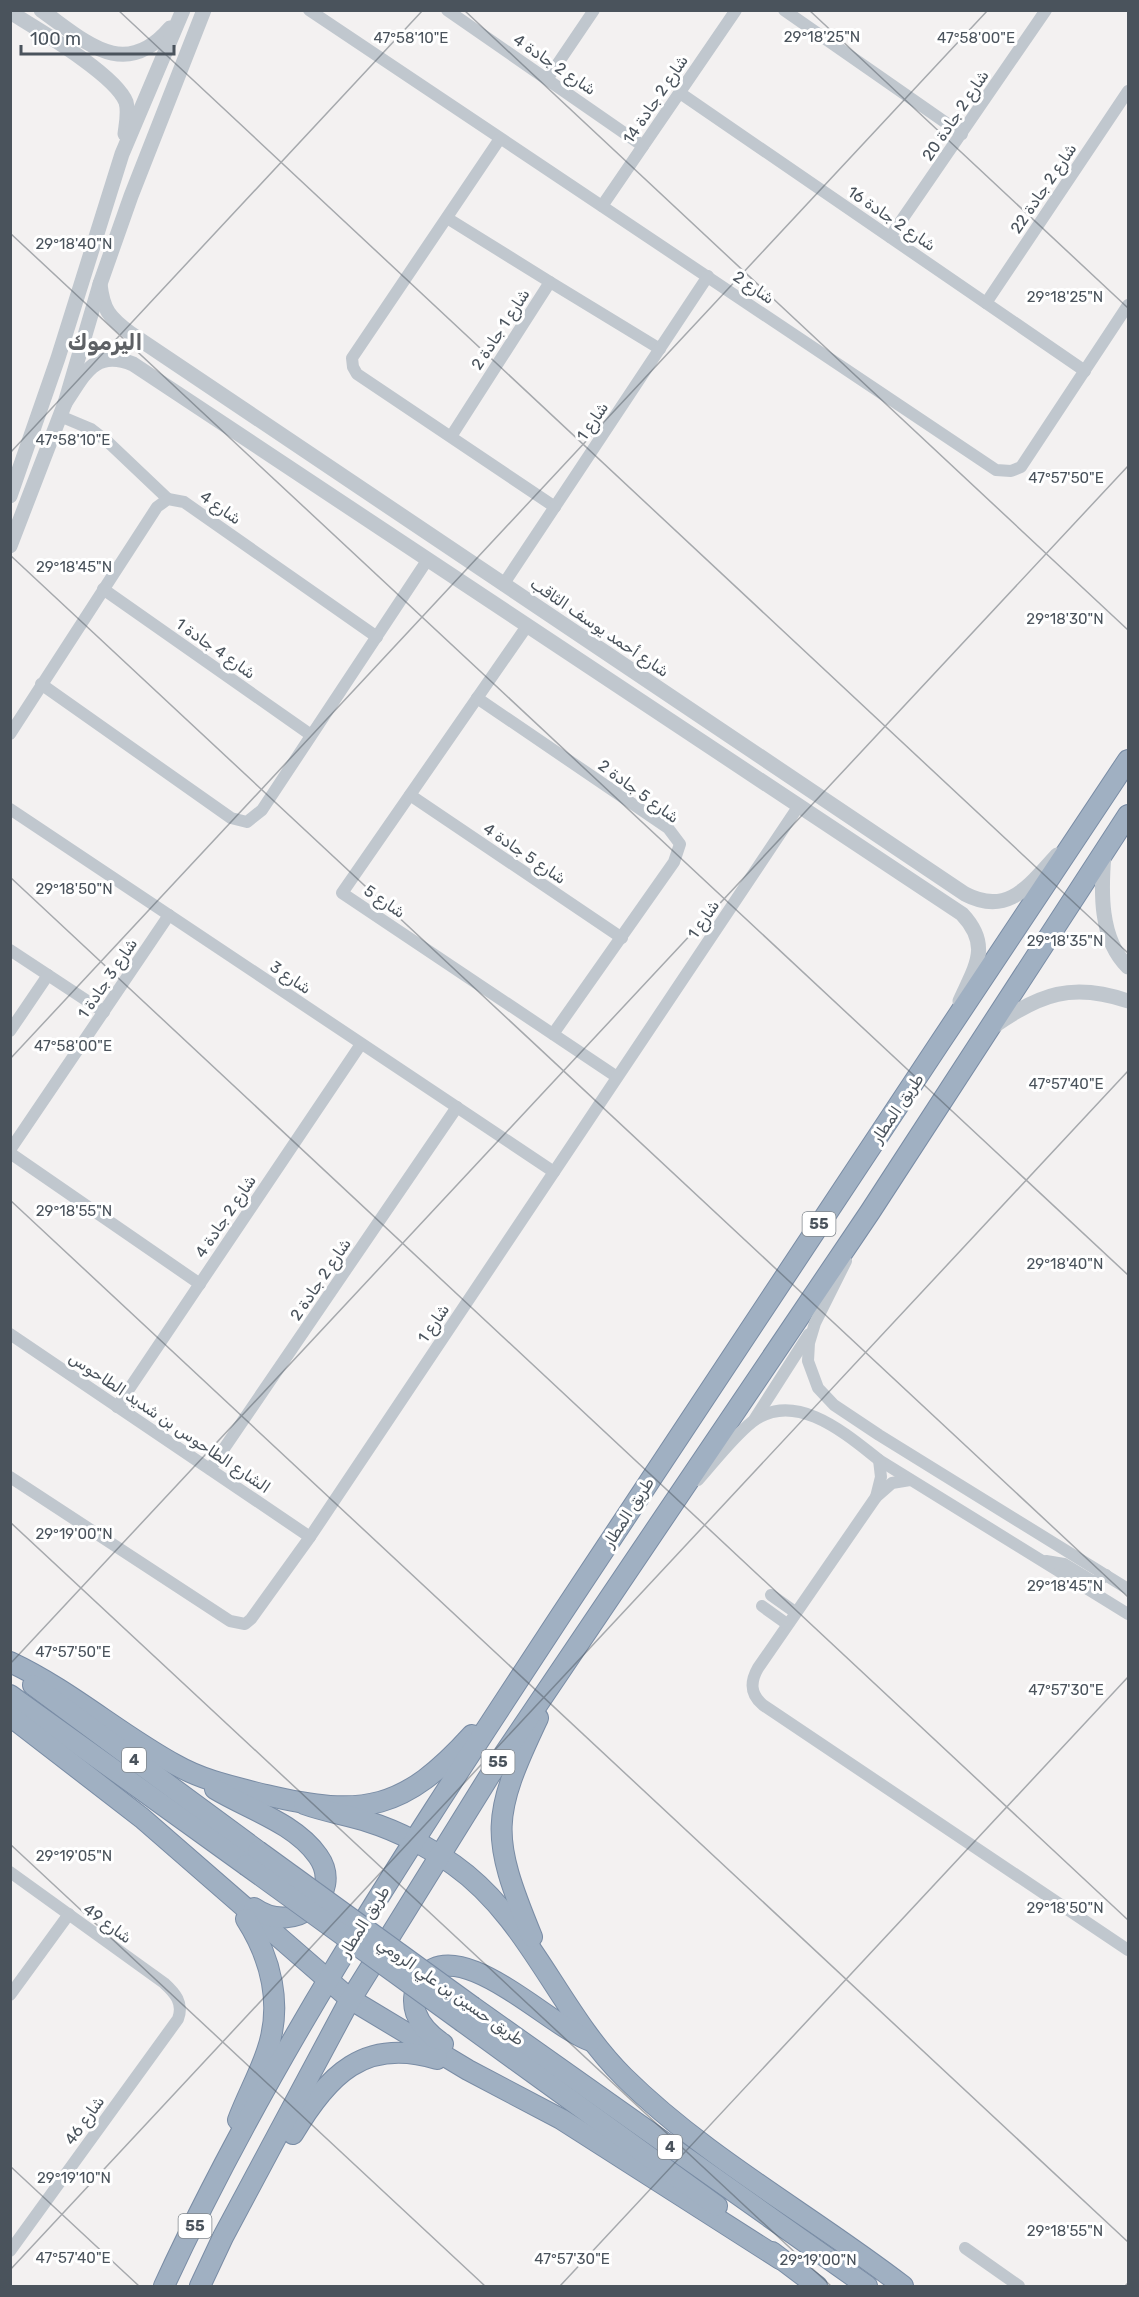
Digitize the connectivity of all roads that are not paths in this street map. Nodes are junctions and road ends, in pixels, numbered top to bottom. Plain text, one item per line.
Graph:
1 (41, 10) edge
2 (204, 10) edge
3 (309, 10) edge
4 (447, 10) edge
5 (594, 10) edge
6 (736, 10) edge
7 (784, 10) edge
8 (1046, 10) edge
9 (10, 12) edge
10 (181, 14) edge
11 (84, 40) junction
12 (74, 54) junction
13 (548, 78) junction
14 (1128, 91) edge
15 (680, 93) junction
16 (962, 134) junction
17 (500, 140) junction
18 (644, 146) junction
19 (122, 154) junction
20 (602, 206) junction
21 (447, 218) junction
22 (890, 237) junction
23 (708, 276) junction
24 (550, 282) junction
25 (100, 284) junction
26 (986, 303) junction
27 (1128, 305) edge
28 (660, 348) junction
29 (144, 370) junction
30 (1085, 371) junction
31 (194, 377) junction
32 (63, 409) junction
33 (452, 435) junction
34 (10, 496) edge
35 (168, 499) junction
36 (555, 507) junction
37 (10, 546) edge
38 (428, 560) junction
39 (503, 585) junction
40 (103, 589) junction
41 (527, 626) junction
42 (377, 637) junction
43 (552, 643) junction
44 (604, 652) junction
45 (41, 684) junction
46 (477, 698) junction
47 (10, 734) edge
48 (311, 735) junction
49 (1128, 760) edge
50 (410, 795) junction
51 (798, 807) junction
52 (10, 808) edge
53 (1128, 815) edge
54 (1091, 817) junction
55 (1104, 850) junction
56 (901, 875) junction
57 (965, 894) junction
58 (169, 915) junction
59 (622, 938) junction
60 (10, 950) edge
61 (1128, 967) edge
62 (48, 975) junction
63 (1128, 1001) edge
64 (104, 1012) junction
65 (989, 1030) junction
66 (10, 1031) edge
67 (553, 1034) junction
68 (944, 1039) junction
69 (361, 1044) junction
70 (617, 1077) junction
71 (457, 1107) junction
72 (10, 1151) edge
73 (554, 1172) junction
74 (870, 1212) junction
75 (200, 1284) junction
76 (815, 1323) junction
77 (10, 1334) edge
78 (117, 1407) junction
79 (753, 1421) junction
80 (856, 1442) junction
81 (909, 1453) junction
82 (879, 1460) junction
83 (210, 1469) junction
84 (10, 1477) edge
85 (910, 1480) junction
86 (876, 1497) junction
87 (666, 1517) junction
88 (310, 1537) junction
89 (1039, 1560) junction
90 (1106, 1575) junction
91 (1128, 1589) edge
92 (771, 1594) dead end
93 (762, 1606) dead end
94 (795, 1612) junction
95 (1128, 1614) edge
96 (787, 1624) junction
97 (10, 1662) edge
98 (10, 1668) edge
99 (561, 1670) junction
100 (512, 1690) junction
101 (10, 1695) edge
102 (10, 1716) edge
103 (194, 1775) junction
104 (304, 1804) junction
105 (414, 1842) junction
106 (439, 1856) junction
107 (252, 1858) junction
108 (10, 1872) edge
109 (233, 1899) junction
110 (69, 1914) junction
111 (1128, 1950) edge
112 (550, 1980) junction
113 (326, 1981) junction
114 (10, 1995) edge
115 (350, 2000) junction
116 (180, 2006) joint
117 (468, 2014) junction
118 (591, 2041) junction
119 (468, 2070) junction
120 (225, 2165) junction
121 (256, 2178) junction
122 (965, 2248) dead end
123 (10, 2252) edge
124 (780, 2259) junction
125 (164, 2286) edge
126 (200, 2286) edge
127 (818, 2286) edge
128 (867, 2286) edge
129 (903, 2286) edge
130 (1019, 2286) edge

1 - 11 street
2 - 25 street
3 - 17 street, شارع 2
4 - 13 street, شارع 2 جادة 4
5 - 13 street
6 - 15 street, شارع 2 جادة 14
7 - 16 street
8 - 16 street, شارع 2 جادة 20
9 - 12 street
10 - 11 street
10 - 19 street
11 - 12 street
12 - 19 street
13 - 18 street, شارع 2 جادة 4
14 - 26 street, شارع 2 جادة 22
15 - 18 street, شارع 2 جادة 14
15 - 22 street, شارع 2 جادة 16
16 - 22 street, شارع 2 جادة 20
17 - 20 street, شارع 2
17 - 21 street
18 - 20 street, شارع 2 جادة 14
19 - 34 street
20 - 23 street, شارع 2
21 - 24 street, شارع 1 جادة 2
21 - 33 street
22 - 26 street, شارع 2 جادة 16
23 - 28 street, شارع 1
23 - 30 street, شارع 2
24 - 28 street
24 - 33 street, شارع 1 جادة 2
25 - 31 street, شارع أحمد يوسف الثاقب
25 - 32 street
26 - 30 street, شارع 2 جادة 16
27 - 30 street, شارع 2
28 - 36 street, شارع 1
29 - 31 street
29 - 32 street
29 - 38 street
31 - 39 street, شارع أحمد يوسف الثاقب
32 - 35 street
32 - 37 street
33 - 36 street
35 - 40 street
35 - 42 street, شارع 4
36 - 39 street, شارع 1
38 - 41 street
38 - 42 street
39 - 44 street, شارع أحمد يوسف الثاقب
40 - 45 street
40 - 48 street, شارع 4 جادة 1
41 - 43 street
41 - 46 street, شارع 5
42 - 48 street
43 - 44 street
43 - 51 street
44 - 57 street, شارع أحمد يوسف الثاقب
45 - 47 street
45 - 48 street
46 - 50 street, شارع 5
46 - 59 street, شارع 5 جادة 2
49 - 54 highway, طريق المطار / 55
50 - 59 street, شارع 5 جادة 4
50 - 67 street, شارع 5
51 - 56 street
51 - 70 street, شارع 1
52 - 58 street, شارع 3
53 - 55 highway, طريق المطار / 55
54 - 57 street, شارع أحمد يوسف الثاقب
54 - 68 highway, طريق المطار / 55
55 - 61 street
55 - 65 highway, طريق المطار / 55
56 - 57 street
56 - 68 street
58 - 64 street, شارع 3 جادة 1
58 - 69 street, شارع 3
59 - 67 street, شارع 5 جادة 2
60 - 62 street
62 - 64 street
62 - 66 street
63 - 65 street
64 - 72 street, شارع 3 جادة 1
65 - 74 highway, طريق المطار / 55
67 - 70 street, شارع 5
68 - 100 highway, طريق المطار / 55
69 - 71 street, شارع 3
69 - 75 street, شارع 2 جادة 4
70 - 73 street, شارع 1
71 - 73 street, شارع 3
71 - 83 street, شارع 2 جادة 2
72 - 75 street
73 - 88 street, شارع 1
74 - 76 street
74 - 87 highway, طريق المطار / 55
75 - 78 street, شارع 2 جادة 4
76 - 79 street
76 - 81 street
77 - 78 street, الشارع الطاحوس بن شديد الطاحوس
78 - 83 street, الشارع الطاحوس بن شديد الطاحوس
79 - 80 street
79 - 87 street
80 - 81 street
80 - 82 street
81 - 90 street
82 - 85 street
82 - 86 street
83 - 88 street, الشارع الطاحوس بن شديد الطاحوس
84 - 88 street, شارع 1
85 - 86 street
85 - 89 street
86 - 94 street
87 - 99 highway, طريق المطار / 55
89 - 90 street
89 - 95 street
90 - 91 street
92 - 94 street
93 - 96 street
94 - 96 street
96 - 111 street
97 - 103 highway
98 - 107 highway, طريق حسين بن علي الرومي / 4
99 - 106 highway, طريق المطار / 55
99 - 112 highway
100 - 104 highway
100 - 105 highway, طريق المطار / 55
101 - 107 highway, طريق حسين بن علي الرومي / 4
102 - 109 highway
103 - 104 highway
103 - 109 highway
104 - 105 highway
105 - 106 highway
105 - 113 highway, طريق المطار / 55
106 - 112 highway
106 - 115 highway, طريق المطار / 55
107 - 117 highway, طريق حسين بن علي الرومي / 4, bridge
108 - 110 street, شارع 49
109 - 113 highway
109 - 120 highway
110 - 114 street
110 - 116 street, شارع 49
112 - 118 highway
113 - 115 highway
113 - 120 highway, طريق المطار / 55
115 - 119 highway
115 - 121 highway, طريق المطار / 55
116 - 123 street, شارع 46
117 - 124 highway, طريق حسين بن علي الرومي / 4
117 - 128 highway, طريق حسين بن علي الرومي / 4
118 - 119 highway
118 - 129 highway
119 - 121 highway
119 - 124 highway
120 - 125 highway, طريق المطار / 55
121 - 126 highway, طريق المطار / 55
122 - 130 street
124 - 127 highway, طريق حسين بن علي الرومي / 4

